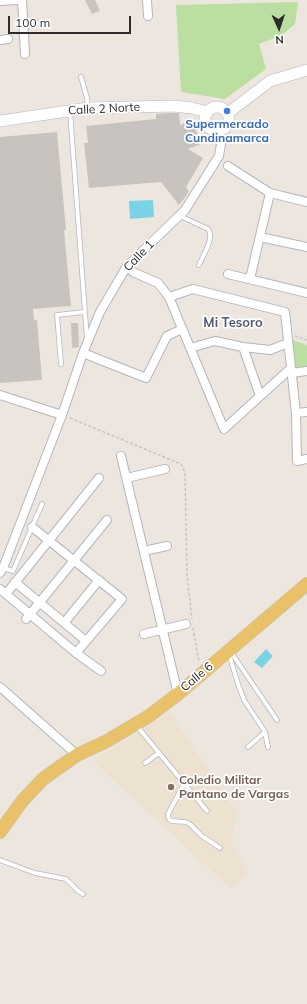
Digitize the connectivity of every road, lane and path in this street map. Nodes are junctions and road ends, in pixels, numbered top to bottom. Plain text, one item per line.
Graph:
1 (16, 0) edge
2 (22, 0) edge
3 (147, 0) edge
4 (0, 1) edge
5 (148, 16) dead end
6 (25, 54) dead end
7 (307, 70) edge
8 (81, 77) dead end
9 (88, 108) junction
10 (70, 111) junction
11 (207, 112) junction
12 (228, 113) junction
13 (0, 121) edge
14 (220, 130) junction
15 (228, 166) dead end
16 (270, 192) junction
17 (307, 202) edge
18 (179, 216) junction
19 (260, 237) junction
20 (307, 247) edge
21 (199, 265) dead end
22 (127, 266) junction
23 (228, 274) dead end
24 (250, 279) junction
25 (307, 293) edge
26 (169, 297) junction
27 (84, 312) junction
28 (182, 329) junction
29 (287, 334) junction
30 (307, 340) edge
31 (87, 342) junction
32 (288, 343) junction
33 (243, 347) junction
34 (190, 348) junction
35 (83, 353) junction
36 (61, 364) dead end
37 (291, 370) junction
38 (307, 371) edge
39 (0, 395) edge
40 (260, 396) junction
41 (307, 412) edge
42 (296, 413) junction
43 (62, 415) junction
44 (121, 456) dead end
45 (307, 459) edge
46 (164, 469) dead end
47 (99, 478) dead end
48 (127, 478) junction
49 (42, 504) dead end
50 (107, 520) dead end
51 (32, 527) junction
52 (50, 540) junction
53 (167, 546) dead end
54 (144, 552) junction
55 (74, 560) junction
56 (2, 570) edge
57 (99, 580) junction
58 (15, 582) junction
59 (307, 584) edge
60 (3, 591) edge
61 (39, 602) junction
62 (28, 617) junction
63 (63, 622) junction
64 (186, 624) dead end
65 (163, 630) junction
66 (52, 632) junction
67 (144, 634) dead end
68 (86, 641) junction
69 (229, 651) junction
70 (76, 653) junction
71 (101, 671) dead end
72 (202, 674) junction
73 (0, 687) edge
74 (178, 694) junction
75 (277, 720) dead end
76 (136, 725) junction
77 (265, 732) junction
78 (248, 747) dead end
79 (268, 747) dead end
80 (159, 753) junction
81 (78, 755) junction
82 (145, 763) dead end
83 (184, 784) junction
84 (207, 811) dead end
85 (0, 832) edge
86 (220, 848) dead end
87 (0, 860) edge
88 (83, 894) dead end

1 - 4 street
2 - 6 street
3 - 5 street
7 - 12 street, Calle 1
8 - 9 lane
9 - 10 street, Calle 2 Norte
9 - 11 street, Calle 2 Norte
10 - 13 street, Calle 2 Norte
10 - 27 lane
11 - 12 street
11 - 14 street
12 - 14 street, Calle 1
14 - 18 street, Calle 1
15 - 16 street
16 - 17 street
16 - 19 street
18 - 21 lane
18 - 22 street, Calle 1
19 - 20 street
19 - 24 street
22 - 26 street
22 - 31 street, Calle 1
23 - 24 street
24 - 25 street
26 - 28 street
26 - 29 street
27 - 31 lane
27 - 36 lane
28 - 34 street
28 - 35 street
29 - 30 path
29 - 32 street
31 - 35 street, Calle 1
32 - 33 street
32 - 37 street
33 - 34 street
33 - 40 street
34 - 40 street
35 - 43 street, Calle 1
37 - 38 street
37 - 40 street
37 - 42 street
39 - 43 street
41 - 42 street
42 - 45 street
43 - 56 street, Calle 1
43 - 72 path
44 - 48 street
46 - 48 street
47 - 52 street
48 - 54 street
49 - 51 lane
50 - 55 street
51 - 52 street
51 - 56 lane
52 - 55 street
52 - 58 street
53 - 54 street
54 - 65 street
55 - 57 street
55 - 61 street
57 - 63 street
57 - 68 street
58 - 60 street
58 - 61 street
59 - 69 main road, Calle 6
60 - 62 street
61 - 62 street
61 - 63 street
62 - 66 street
63 - 66 street
63 - 68 street
64 - 65 street
65 - 67 street
65 - 74 street
66 - 70 street
68 - 70 street
69 - 72 main road, Calle 6
69 - 75 lane
69 - 77 lane
70 - 71 street
72 - 74 main road, Calle 6
73 - 81 street
74 - 76 main road, Calle 6
76 - 80 lane
76 - 81 main road, Calle 6
77 - 78 lane
77 - 79 lane
80 - 82 lane
80 - 83 lane
81 - 85 main road, Calle 6
83 - 84 lane
83 - 86 lane
87 - 88 lane

